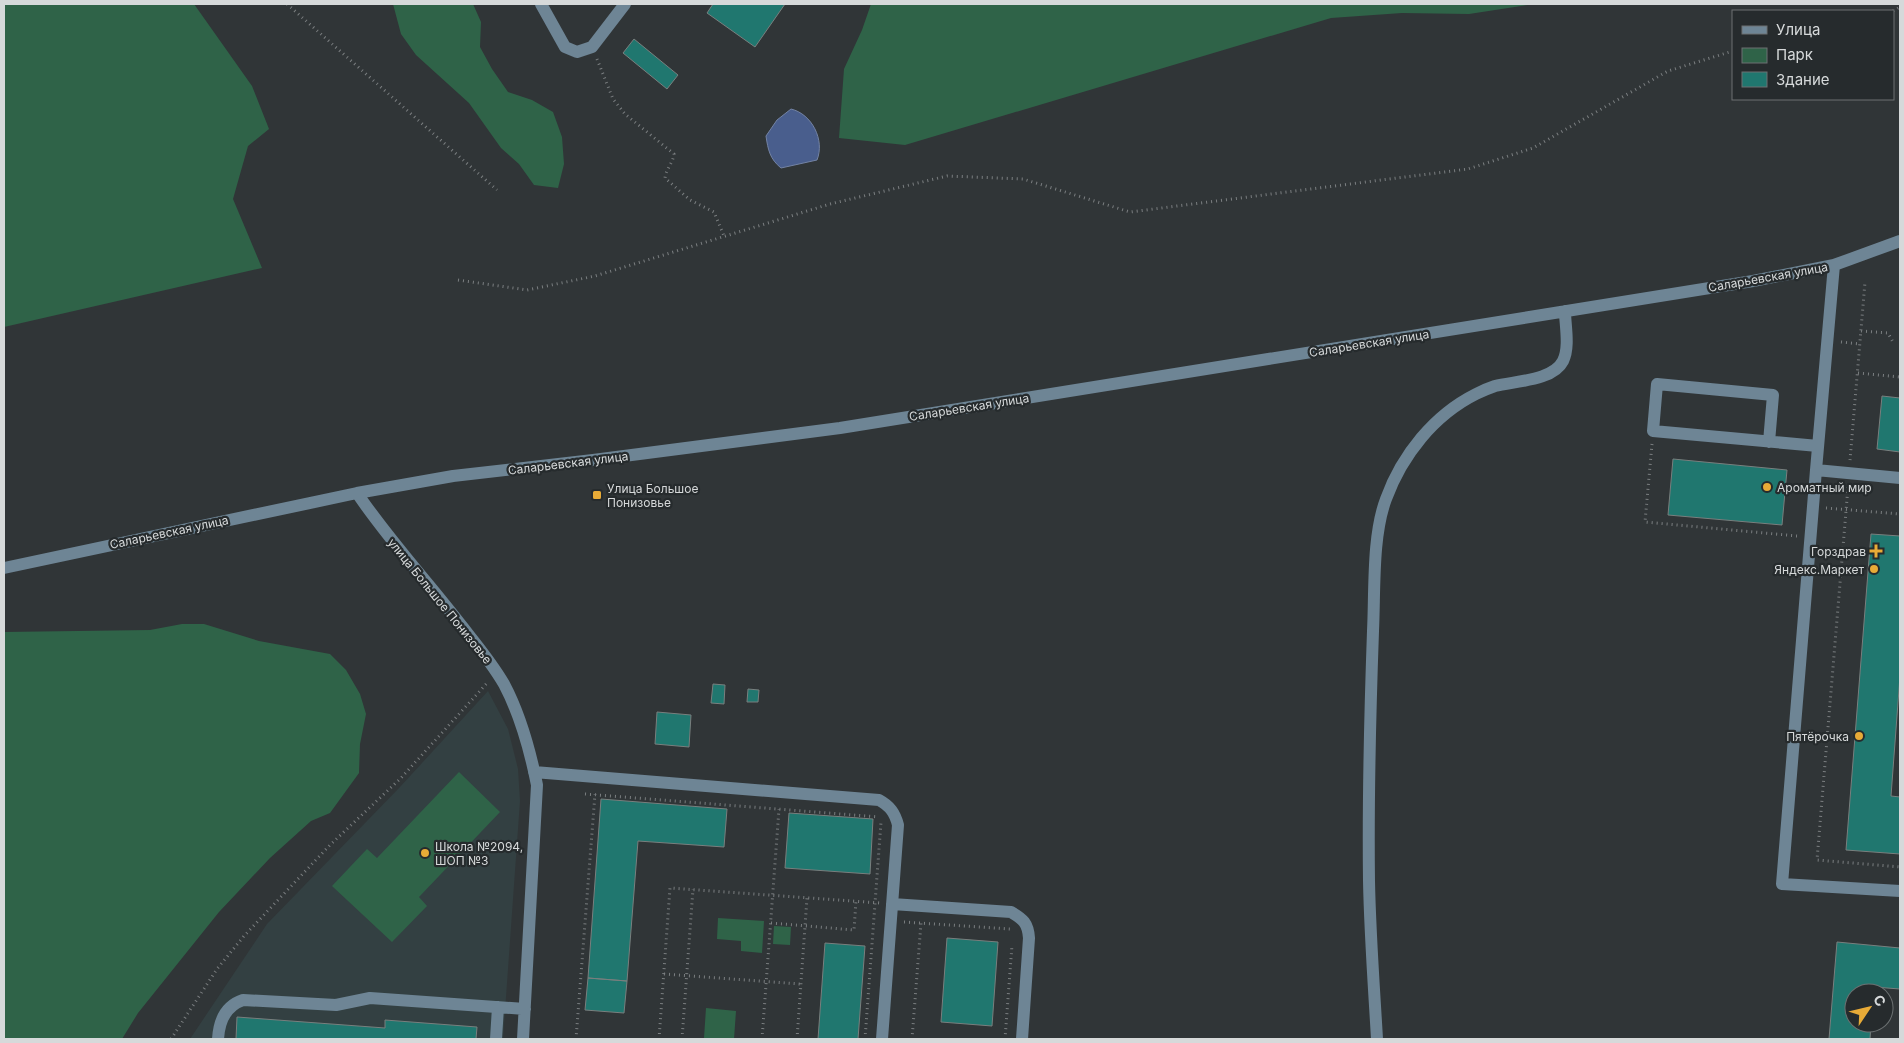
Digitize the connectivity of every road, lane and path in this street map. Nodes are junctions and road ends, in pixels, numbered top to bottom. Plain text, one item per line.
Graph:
1 (287, 4) edge
2 (541, 4) edge
3 (625, 4) edge
4 (592, 47) junction
5 (1732, 51) edge
6 (497, 190) dead end
7 (724, 236) junction
8 (1900, 241) edge
9 (1834, 265) junction
10 (458, 280) dead end
11 (1865, 282) dead end
12 (1565, 311) junction
13 (1861, 331) junction
14 (1894, 344) dead end
15 (1858, 373) junction
16 (1900, 376) edge
17 (1653, 431) junction
18 (1769, 442) junction
19 (1818, 446) junction
20 (1816, 470) junction
21 (1849, 473) junction
22 (1900, 478) edge
23 (356, 493) junction
24 (1813, 507) junction
25 (1846, 510) junction
26 (1900, 514) edge
27 (1810, 538) junction
28 (35, 561) junction
29 (4, 562) edge
30 (4, 568) edge
31 (489, 680) dead end
32 (534, 772) junction
33 (585, 794) dead end
34 (595, 794) junction
35 (883, 802) junction
36 (779, 809) junction
37 (882, 817) junction
38 (1900, 866) edge
39 (694, 889) junction
40 (1900, 891) edge
41 (773, 895) junction
42 (807, 898) junction
43 (856, 901) junction
44 (868, 902) dead end
45 (892, 904) junction
46 (1014, 914) junction
47 (891, 921) junction
48 (771, 923) junction
49 (920, 923) junction
50 (805, 926) junction
51 (1012, 940) dead end
52 (664, 974) junction
53 (687, 976) junction
54 (766, 982) junction
55 (800, 984) junction
56 (498, 1007) junction
57 (526, 1009) junction
58 (171, 1039) edge
59 (218, 1039) edge
60 (496, 1039) edge
61 (523, 1039) edge
62 (576, 1039) edge
63 (659, 1039) edge
64 (682, 1039) edge
65 (762, 1039) edge
66 (796, 1039) edge
67 (865, 1039) edge
68 (882, 1039) edge
69 (912, 1039) edge
70 (1005, 1039) edge
71 (1022, 1039) edge
72 (1377, 1039) edge

1 - 6 path
2 - 4 street
3 - 4 street
4 - 7 path
5 - 7 path
7 - 10 path
8 - 9 street, Саларьевская улица
9 - 12 street, Саларьевская улица
9 - 19 street
11 - 13 path
12 - 23 street, Саларьевская улица
12 - 72 street
13 - 14 path
13 - 15 path
15 - 16 path
15 - 21 path
17 - 18 street
17 - 18 street
17 - 27 path
18 - 19 street
19 - 20 street
20 - 21 street
20 - 24 street
21 - 22 street
21 - 25 path
23 - 28 street, Саларьевская улица
23 - 32 street, улица Большое Понизовье
24 - 25 path
24 - 27 street
25 - 26 path
25 - 38 path
27 - 40 street
28 - 29 street
28 - 30 street
31 - 58 path
32 - 35 street
32 - 57 street, улица Большое Понизовье
33 - 34 path
34 - 36 path
34 - 62 path
35 - 37 path
35 - 45 street
36 - 37 path
36 - 41 path
37 - 67 path
39 - 41 path
39 - 52 path
39 - 53 path
41 - 42 path
41 - 48 path
42 - 43 path
42 - 50 path
43 - 44 path
43 - 50 path
45 - 46 street
45 - 47 street
46 - 49 path
46 - 71 street
47 - 49 path
47 - 68 street
48 - 50 path
48 - 54 path
49 - 69 path
50 - 55 path
51 - 70 path
52 - 53 path
52 - 63 path
53 - 54 path
53 - 64 path
54 - 55 path
54 - 65 path
55 - 66 path
56 - 57 street
56 - 59 street
56 - 60 street
57 - 61 street, улица Большое Понизовье

